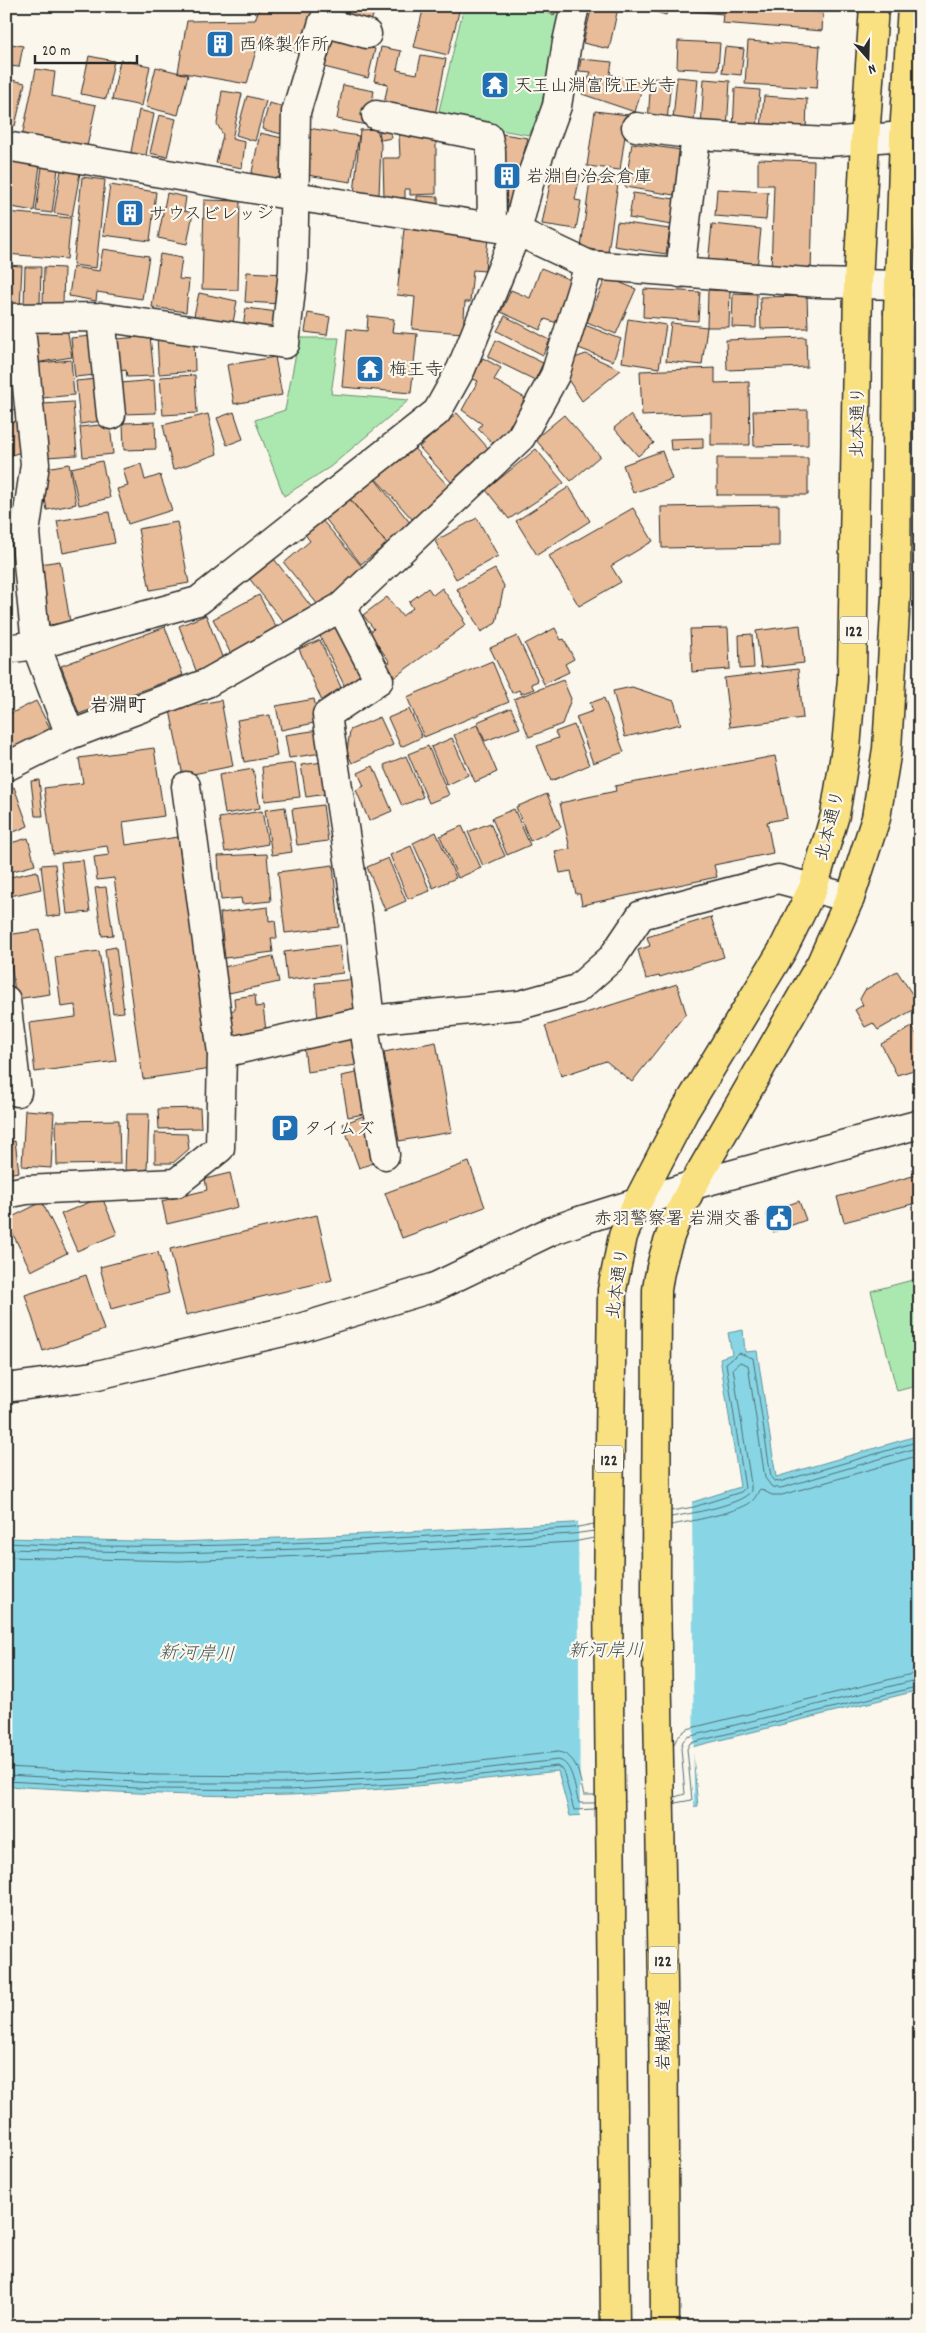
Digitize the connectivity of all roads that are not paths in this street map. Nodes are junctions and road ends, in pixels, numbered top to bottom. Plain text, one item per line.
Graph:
1 (575, 6) edge
2 (874, 6) edge
3 (912, 6) edge
4 (367, 34) dead end
5 (376, 115) dead end
6 (636, 127) dead end
7 (696, 135) junction
8 (904, 136) junction
9 (864, 140) junction
10 (6, 146) edge
11 (294, 196) junction
12 (505, 228) junction
13 (589, 265) junction
14 (680, 273) junction
15 (858, 284) junction
16 (899, 284) junction
17 (909, 311) edge
18 (13, 318) edge
19 (101, 318) junction
20 (111, 415) dead end
21 (342, 607) junction
22 (36, 645) junction
23 (6, 649) edge
24 (70, 734) junction
25 (6, 767) edge
26 (186, 786) dead end
27 (812, 888) junction
28 (850, 898) junction
29 (6, 1000) edge
30 (366, 1020) junction
31 (222, 1053) junction
32 (17, 1092) dead end
33 (920, 1124) edge
34 (385, 1155) dead end
35 (693, 1185) junction
36 (6, 1194) edge
37 (637, 1203) junction
38 (6, 1388) edge
39 (615, 2327) edge
40 (665, 2327) edge

1 - 12 street
2 - 9 highway, 北本通り / 122
3 - 8 highway, 122
4 - 11 street
5 - 12 street
6 - 7 street
7 - 9 street
7 - 14 street
8 - 9 street
8 - 16 highway, 122
9 - 15 highway, 北本通り / 122
10 - 11 street
11 - 12 street
11 - 19 street
12 - 13 street
12 - 22 street
13 - 14 street
13 - 21 street
14 - 15 street
15 - 16 street
15 - 27 highway, 北本通り / 122
16 - 17 highway, 122
17 - 28 highway, 122
18 - 19 street
18 - 22 street
19 - 20 street
21 - 24 street
21 - 30 street
22 - 23 street
22 - 24 street
24 - 25 street
26 - 31 street
27 - 28 street
27 - 30 street
27 - 37 highway, 北本通り / 122
28 - 35 highway, 122
29 - 32 street
30 - 31 street
30 - 34 street
31 - 36 street
33 - 35 street
35 - 37 street
35 - 40 highway, 岩槻街道 / 122
37 - 38 street
37 - 39 highway, 北本通り / 122

